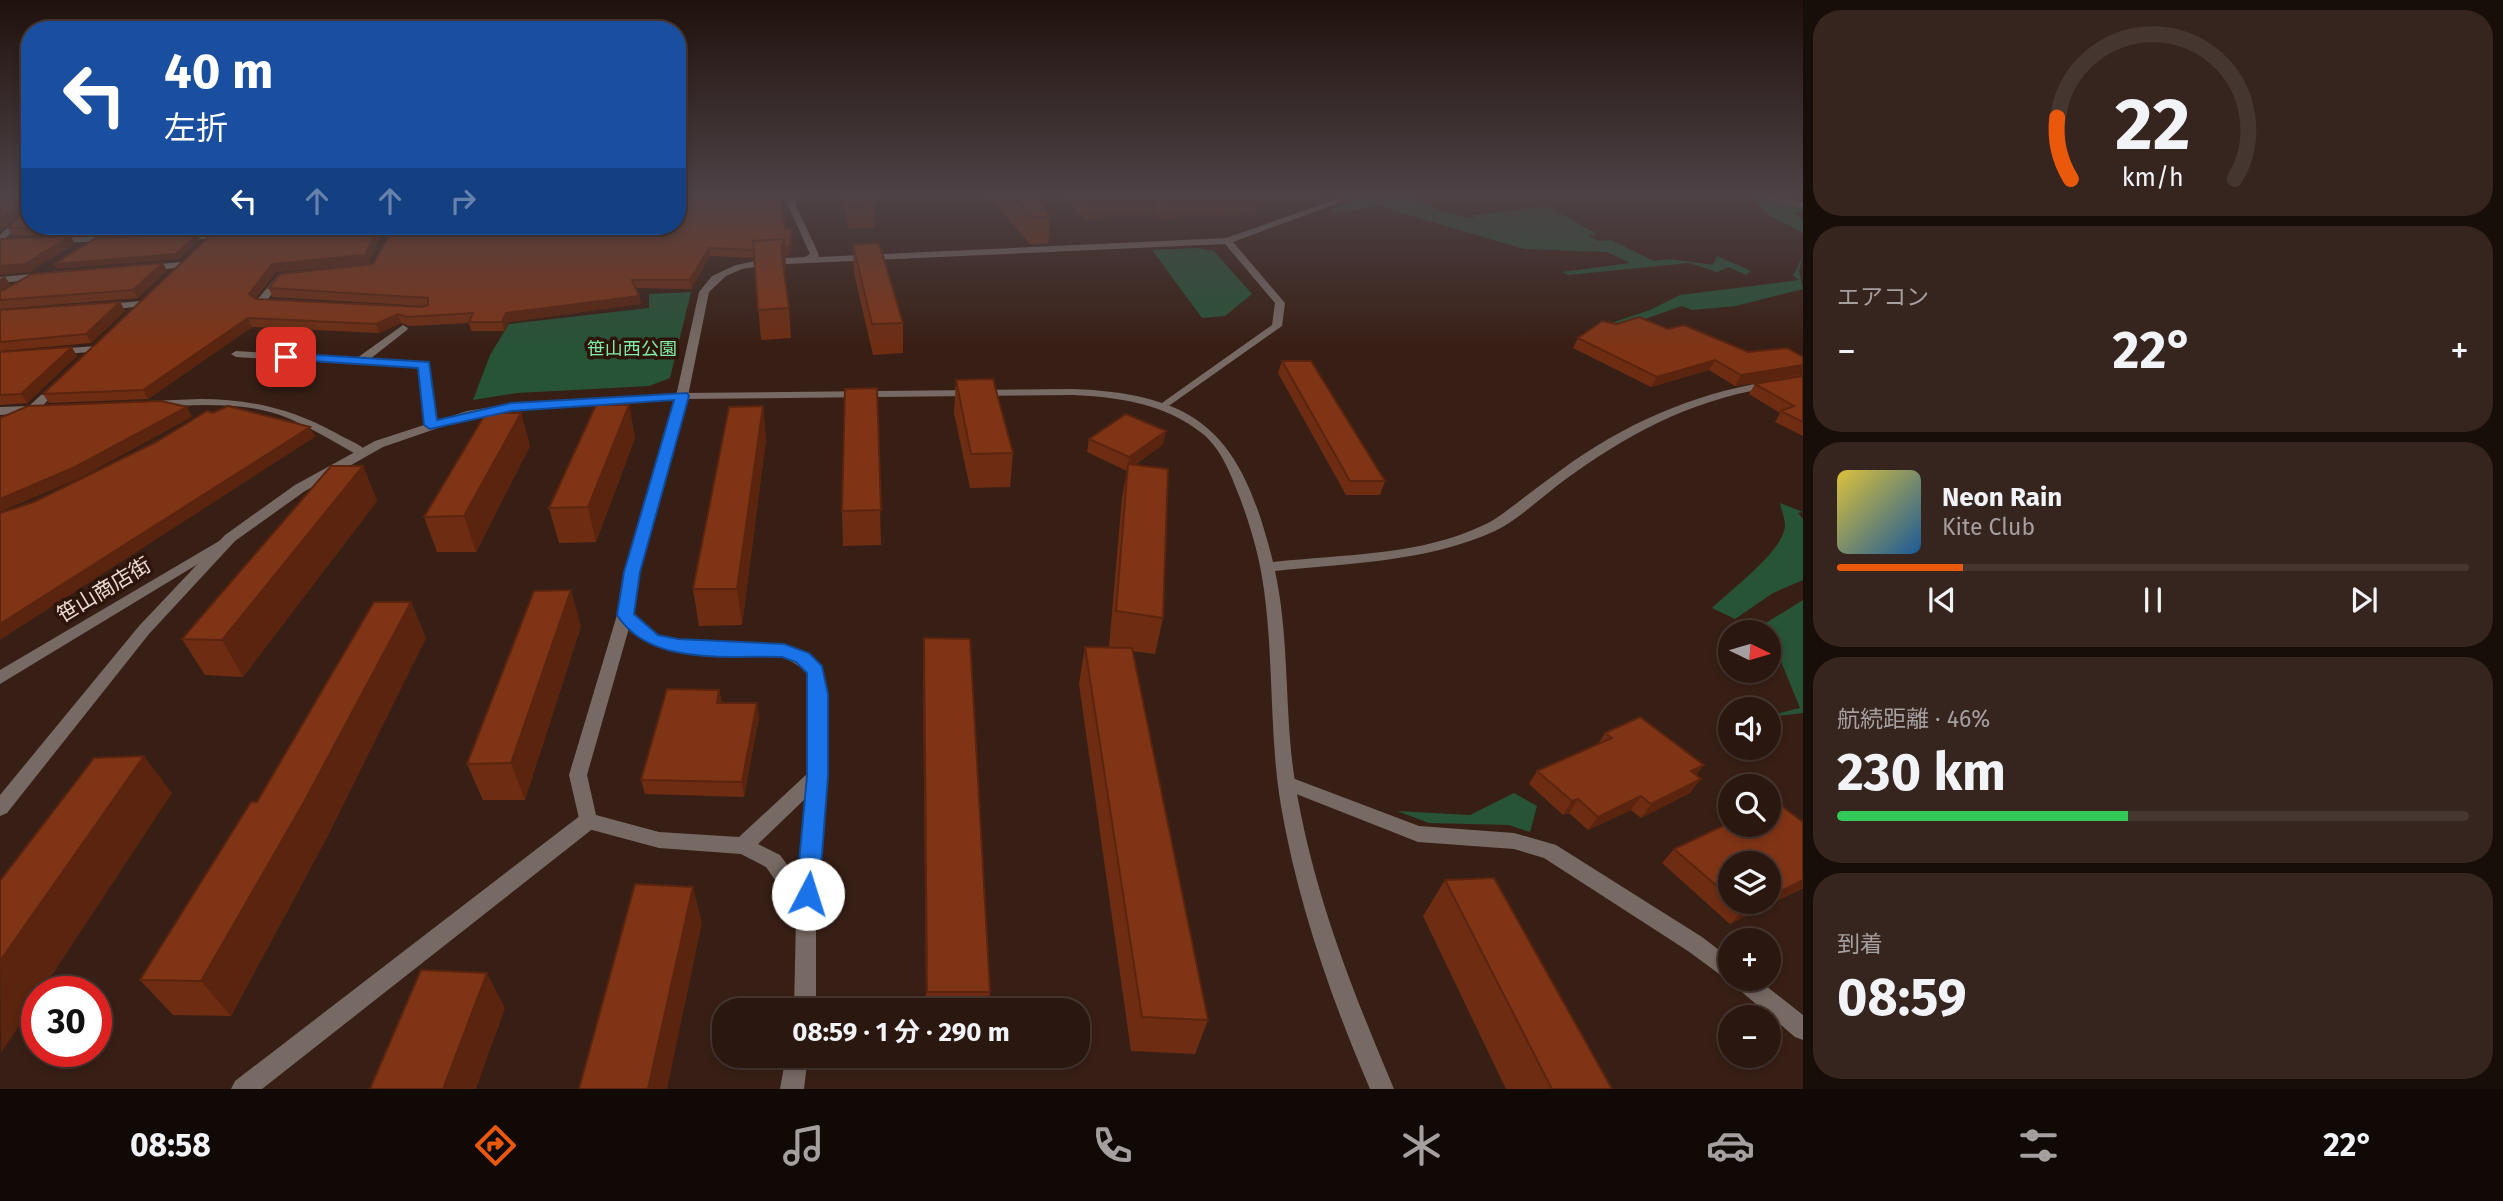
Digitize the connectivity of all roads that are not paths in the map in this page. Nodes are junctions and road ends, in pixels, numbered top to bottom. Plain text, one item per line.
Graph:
1 (84, 246) edge
2 (203, 246) edge
3 (811, 246) edge
4 (1115, 246) edge
5 (1231, 246) edge
6 (75, 251) edge
7 (190, 258) junction
8 (808, 259) junction
9 (55, 264) edge
10 (142, 268) edge
11 (62, 275) edge
12 (172, 275) edge
13 (293, 276) edge
14 (35, 277) junction
15 (0, 279) edge
16 (12, 291) edge
17 (152, 294) edge
18 (142, 304) junction
19 (288, 304) edge
20 (90, 308) edge
21 (123, 322) edge
22 (403, 328) edge
23 (105, 340) edge
24 (96, 349) junction
25 (41, 353) edge
26 (236, 354) dead end
27 (360, 361) junction
28 (77, 366) edge
29 (68, 375) edge
30 (1803, 380) edge
31 (682, 396) junction
32 (230, 402) junction
33 (142, 404) edge
34 (1163, 407) junction
35 (59, 408) edge
36 (32, 409) junction
37 (0, 411) edge
38 (209, 415) edge
39 (430, 425) junction
40 (0, 426) edge
41 (362, 452) junction
42 (230, 538) junction
43 (1268, 567) junction
44 (625, 615) junction
45 (0, 678) edge
46 (817, 776) junction
47 (1287, 783) junction
48 (0, 808) edge
49 (587, 821) junction
50 (743, 846) junction
51 (806, 918) junction
52 (1718, 962) edge
53 (1755, 991) edge
54 (805, 998) edge
55 (1803, 1029) edge
56 (795, 1068) edge
57 (243, 1089) edge
58 (792, 1089) edge
59 (1382, 1089) edge

1 - 6 street
2 - 7 street
3 - 8 street
4 - 8 street
5 - 34 street
7 - 10 street
7 - 12 street
8 - 31 street
9 - 14 street
11 - 14 street
13 - 19 street
14 - 15 street
14 - 16 street
17 - 18 street
18 - 20 street
18 - 21 street
22 - 27 street
23 - 24 street
24 - 25 street
24 - 28 street
26 - 27 street
27 - 39 street
29 - 36 street
30 - 43 street
31 - 34 street
31 - 39 street
31 - 44 street
32 - 33 street
32 - 38 street
32 - 41 street
34 - 43 street
35 - 36 street
36 - 37 street
36 - 40 street
39 - 41 street
41 - 42 street
42 - 45 street, 笹山商店街
42 - 48 street
43 - 47 street
44 - 46 street
44 - 49 street
46 - 50 street
46 - 51 street
47 - 52 street
47 - 59 street
49 - 50 street
49 - 57 street
50 - 51 street
51 - 54 street
53 - 55 street
56 - 58 street

